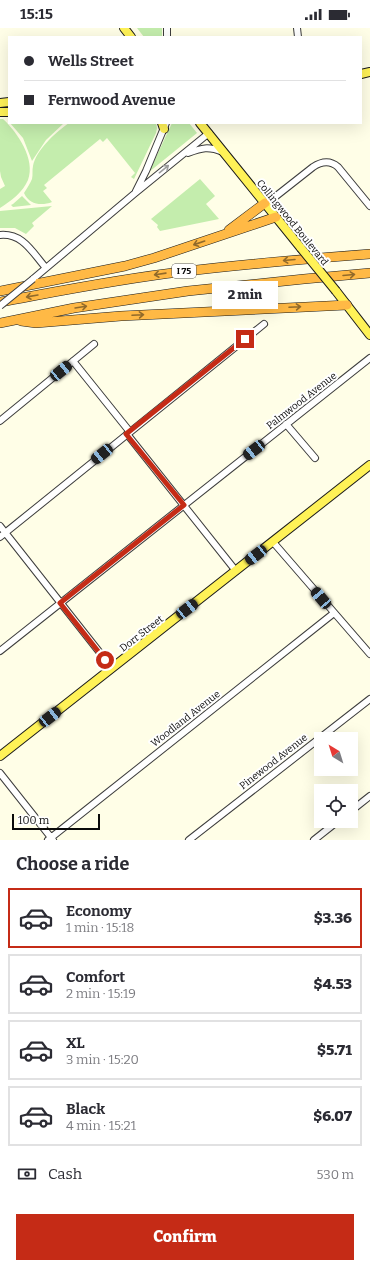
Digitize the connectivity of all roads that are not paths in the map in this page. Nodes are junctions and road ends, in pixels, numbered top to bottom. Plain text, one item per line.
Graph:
1 (124, 28) edge
2 (130, 36) edge
3 (201, 124) edge
4 (164, 125) edge
5 (209, 134) junction
6 (224, 153) junction
7 (182, 155) junction
8 (134, 194) junction
9 (265, 204) junction
10 (370, 206) edge
11 (276, 217) junction
12 (224, 234) junction
13 (0, 235) edge
14 (370, 254) edge
15 (46, 268) junction
16 (370, 273) edge
17 (0, 292) edge
18 (0, 302) edge
19 (347, 304) junction
20 (0, 306) edge
21 (16, 320) junction
22 (0, 323) edge
23 (264, 324) dead end
24 (370, 335) edge
25 (94, 344) dead end
26 (370, 358) edge
27 (73, 361) junction
28 (0, 421) edge
29 (286, 424) junction
30 (128, 433) junction
31 (315, 458) dead end
32 (370, 465) edge
33 (184, 505) junction
34 (0, 526) edge
35 (5, 532) junction
36 (0, 537) edge
37 (273, 542) junction
38 (236, 570) junction
39 (60, 603) junction
40 (334, 613) junction
41 (0, 651) edge
42 (370, 654) edge
43 (112, 668) junction
44 (370, 698) edge
45 (0, 756) edge
46 (0, 773) edge
47 (370, 796) edge
48 (358, 805) edge
49 (329, 828) edge
50 (51, 839) edge
51 (189, 840) edge
52 (314, 840) edge

1 - 2 main road
3 - 5 main road, Collingwood Boulevard
4 - 8 street
5 - 6 main road, Collingwood Boulevard
5 - 7 street
6 - 7 street
6 - 9 main road, Collingwood Boulevard
8 -> 7 street
8 - 15 street
9 - 10 street
9 - 11 main road, Collingwood Boulevard
9 - 12 highway
11 - 12 highway
11 - 19 main road, Collingwood Boulevard, bridge
12 -> 17 highway
13 - 15 street
14 -> 18 highway, I 75
15 - 20 street, bridge
21 -> 16 highway, I 75
21 -> 19 highway
19 - 24 main road, Collingwood Boulevard
21 - 22 highway, I 75
23 - 30 street
25 - 27 street
26 - 29 street, Palmwood Avenue
27 - 28 street
27 - 30 street
29 - 31 street
29 - 33 street, Palmwood Avenue
30 - 33 street
30 - 35 street
32 - 37 main road, Dorr Street
33 - 38 street
33 - 39 street, Palmwood Avenue
34 - 35 street
35 - 36 street
35 - 39 street
37 - 38 main road, Dorr Street
37 - 40 street
38 - 43 main road, Dorr Street
39 - 41 street, Palmwood Avenue
39 - 43 street
40 - 42 street
40 - 50 street, Woodland Avenue
43 - 45 main road, Dorr Street
44 - 51 street, Pinewood Avenue
46 - 50 street
47 - 48 street
49 - 52 street

